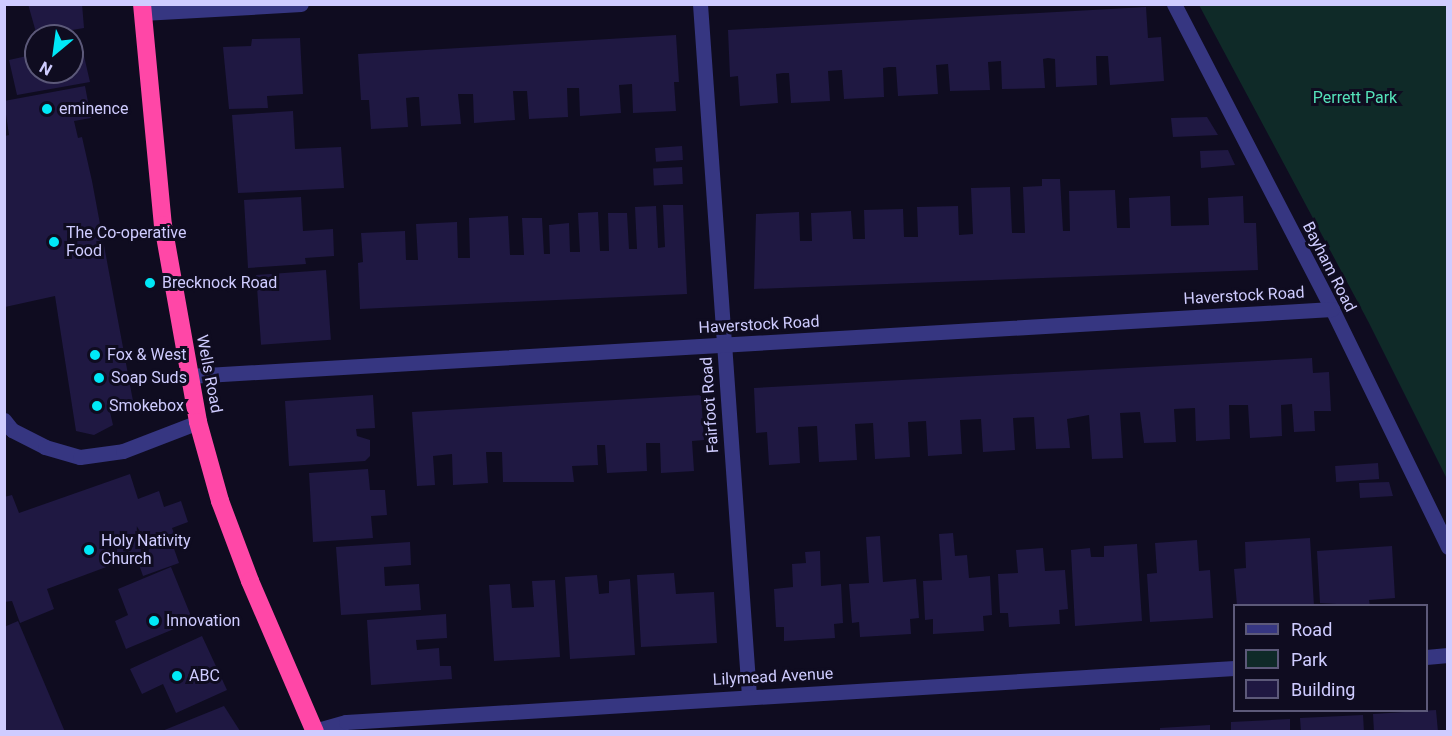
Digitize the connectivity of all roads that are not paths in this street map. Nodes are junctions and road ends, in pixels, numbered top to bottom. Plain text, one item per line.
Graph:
1 (301, 4) edge
2 (700, 4) edge
3 (1174, 4) edge
4 (142, 9) edge
5 (1332, 309) junction
6 (724, 345) junction
7 (189, 376) junction
8 (4, 420) edge
9 (198, 422) junction
10 (1448, 548) edge
11 (1448, 655) edge
12 (1428, 657) edge
13 (1233, 668) edge
14 (749, 696) junction
15 (314, 731) edge

1 - 4 street
2 - 6 street, Fairfoot Road
3 - 5 street, Bayham Road
4 - 7 highway, Wells Road
5 - 6 street, Haverstock Road
5 - 10 street, Bayham Road
6 - 7 street, Haverstock Road
6 - 14 street, Fairfoot Road
7 - 9 highway, Wells Road
8 - 9 street
9 - 15 highway, Wells Road
11 - 12 street
13 - 14 street, Lilymead Avenue
14 - 15 street, Lilymead Avenue

